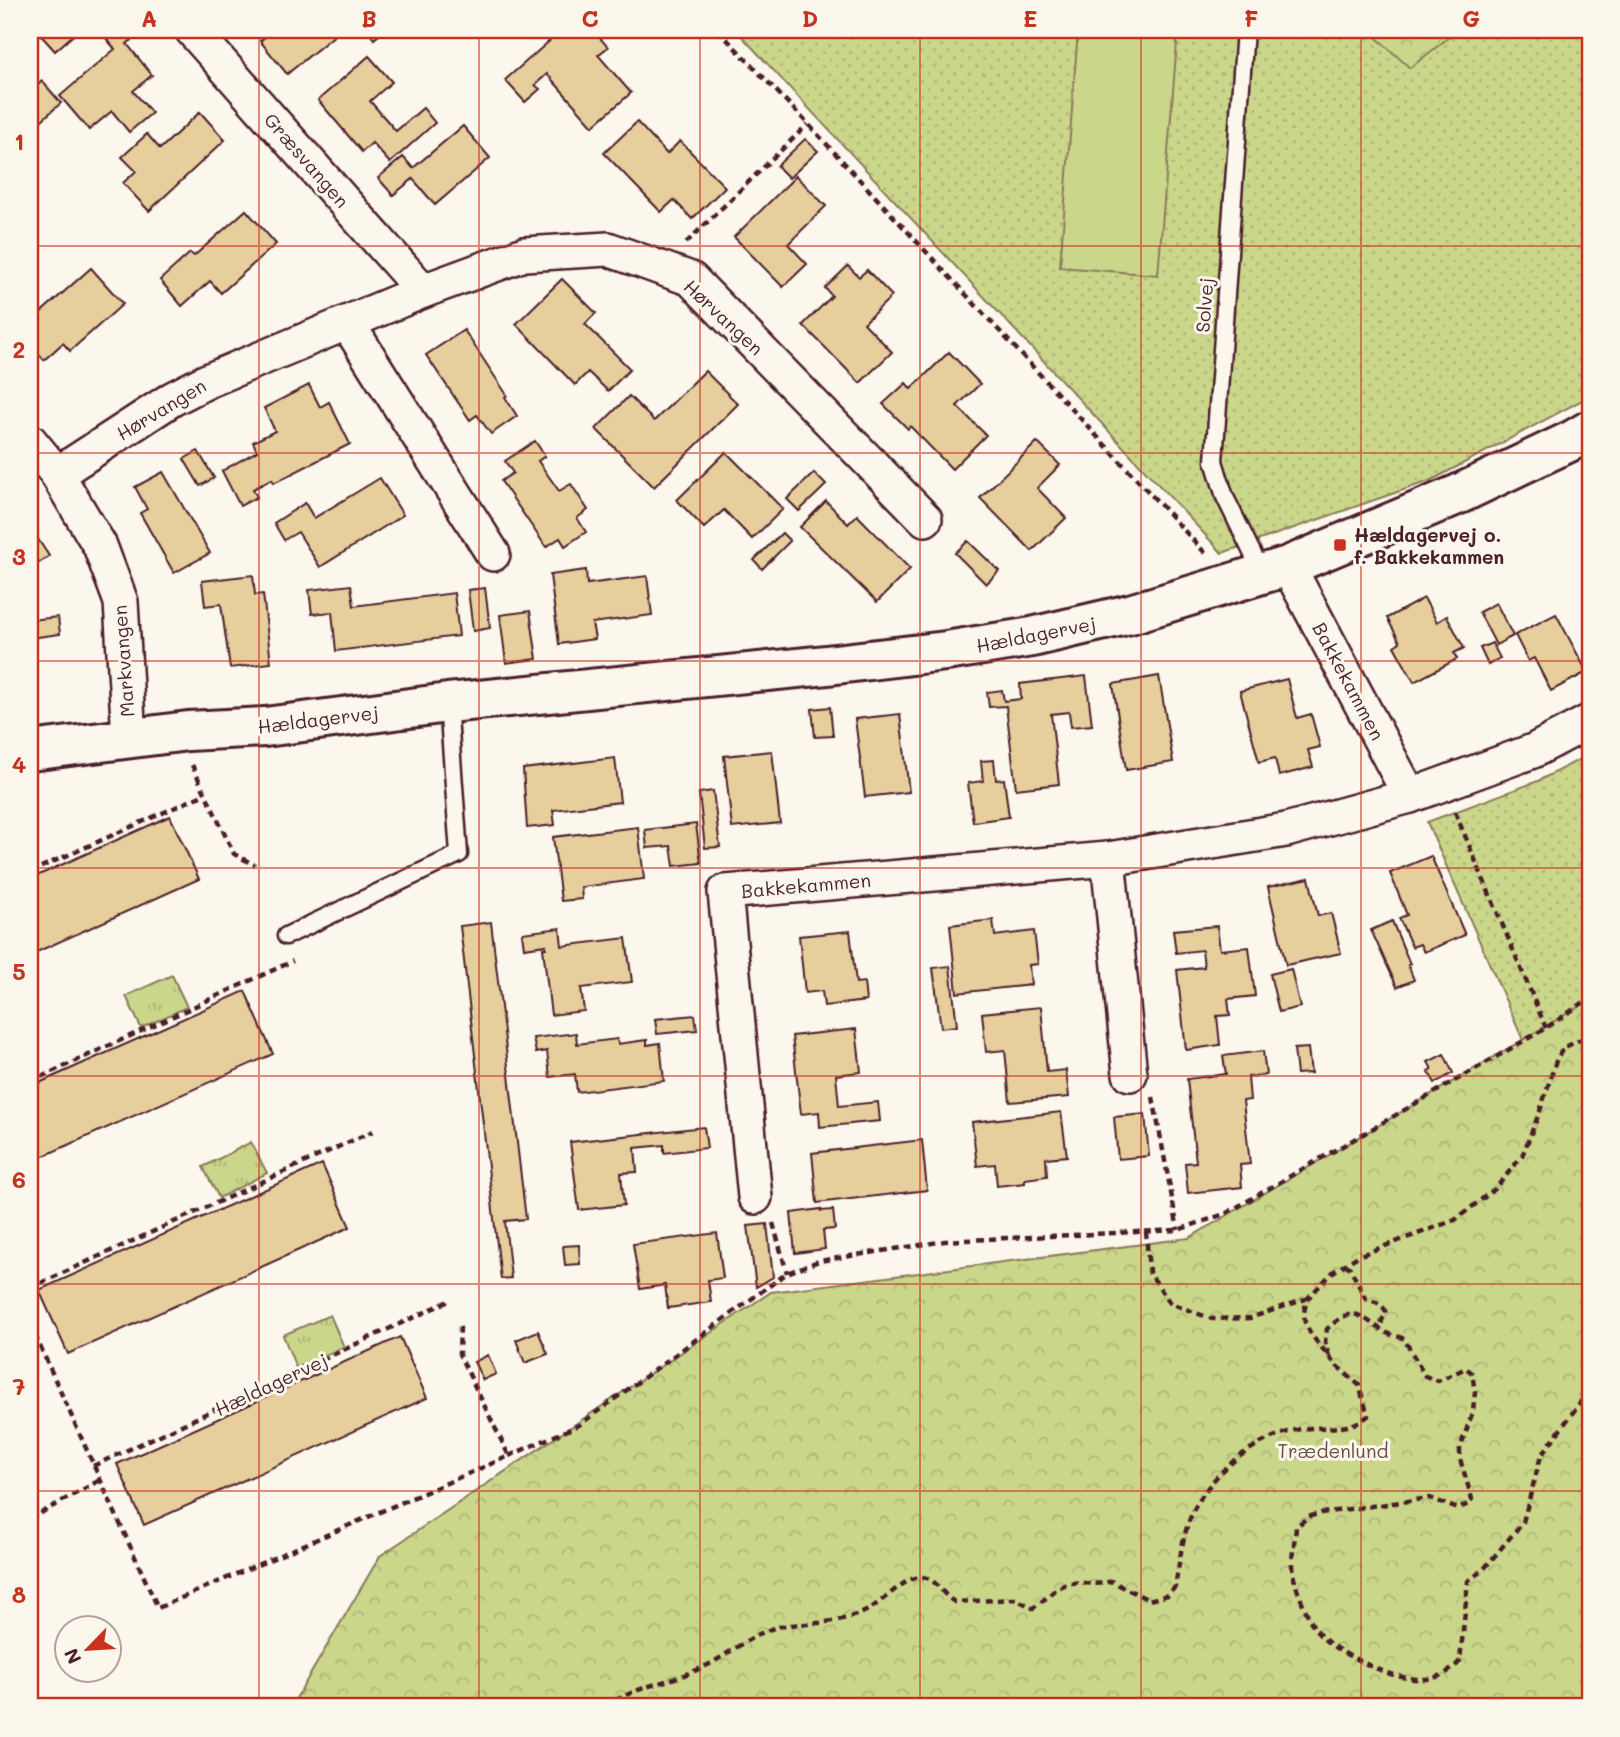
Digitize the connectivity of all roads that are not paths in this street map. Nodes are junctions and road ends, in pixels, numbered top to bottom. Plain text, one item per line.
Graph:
1 (192, 30) edge
2 (1245, 30) edge
3 (423, 291) junction
4 (348, 324) junction
5 (1590, 430) edge
6 (30, 441) edge
7 (57, 474) junction
8 (925, 519) dead end
9 (493, 554) dead end
10 (1261, 574) junction
11 (448, 703) junction
12 (1590, 721) edge
13 (129, 738) junction
14 (30, 751) edge
15 (1410, 796) junction
16 (1108, 859) junction
17 (286, 936) dead end
18 (1130, 1074) road end
19 (755, 1197) road end

1 - 3 street, Græsvangen
2 - 10 lane, Solvej
3 - 4 street, Hørvangen
3 - 8 street, Hørvangen
4 - 7 street, Hørvangen
4 - 9 street
5 - 10 street, Hældagervej
6 - 7 street, Markvangen
7 - 13 street, Markvangen
10 - 11 street, Hældagervej
10 - 15 street, Bakkekammen
11 - 13 street, Hældagervej
11 - 17 lane
12 - 15 street, Bakkekammen
13 - 14 street, Hældagervej
15 - 16 street, Bakkekammen
16 - 18 street
16 - 19 street, Bakkekammen

